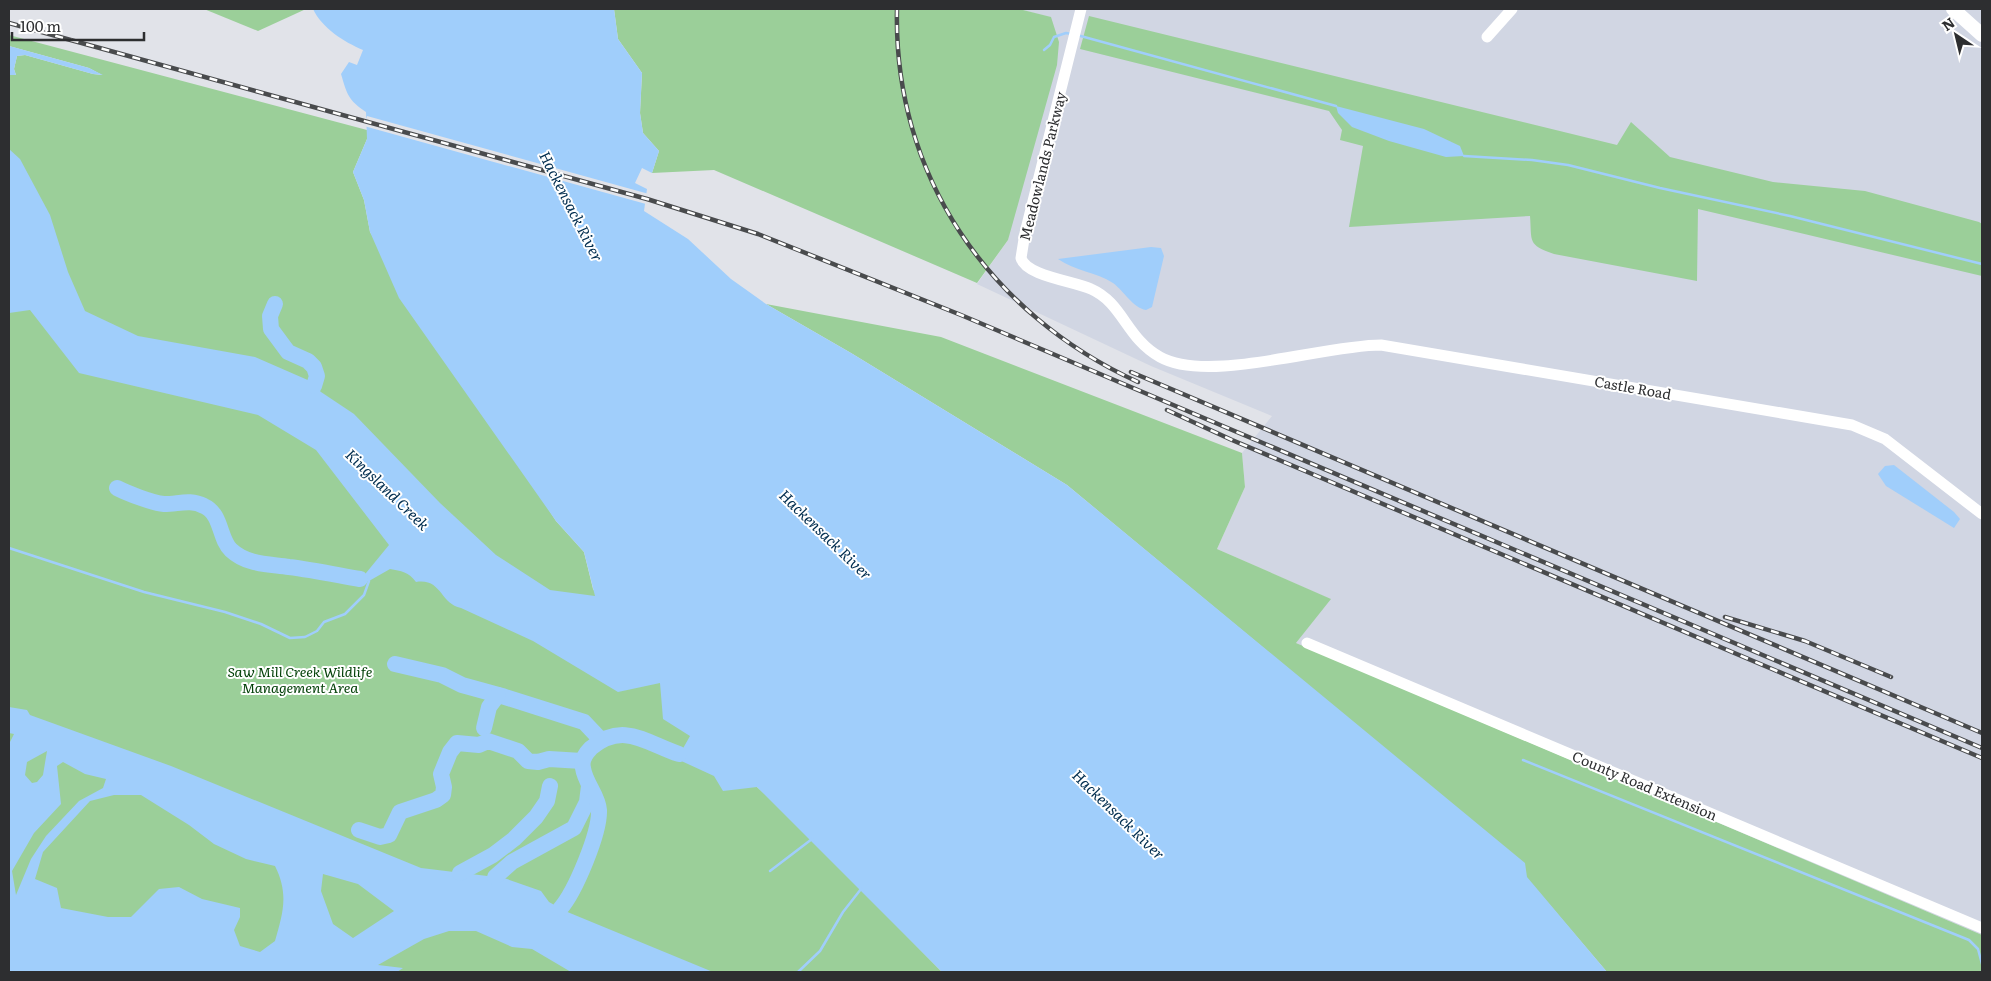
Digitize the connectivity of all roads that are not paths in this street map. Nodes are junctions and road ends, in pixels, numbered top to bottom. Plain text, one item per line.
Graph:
1 (1081, 9) edge
2 (1512, 9) edge
3 (1953, 9) edge
4 (1982, 35) edge
5 (1487, 37) dead end
6 (1257, 362) joint
7 (1982, 514) edge
8 (1308, 643) dead end
9 (1982, 928) edge

1 - 6 street, Meadowlands Parkway
2 - 5 street
3 - 4 main road
6 - 7 street, Castle Road
8 - 9 street, County Road Extension

